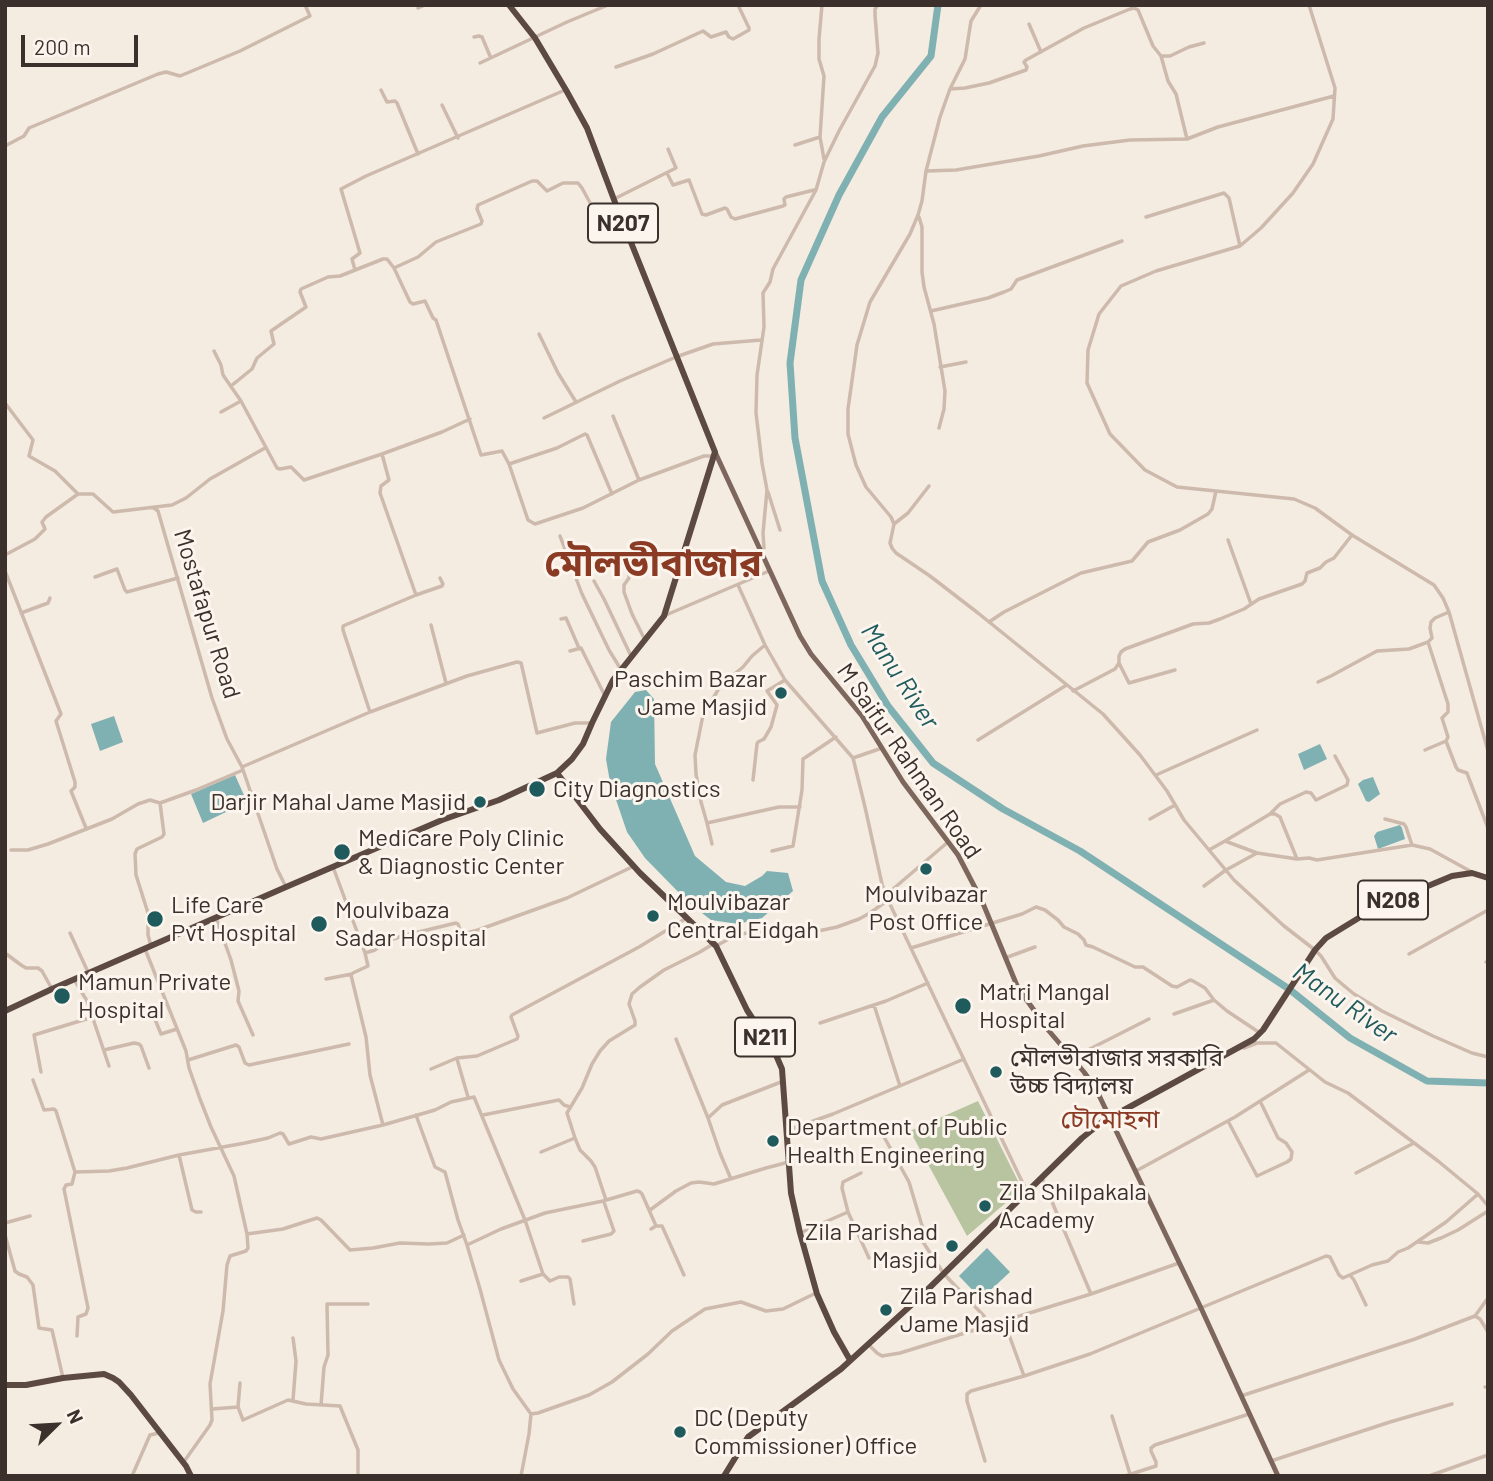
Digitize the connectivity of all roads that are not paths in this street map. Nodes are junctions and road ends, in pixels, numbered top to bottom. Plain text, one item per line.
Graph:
1 (305, 5) edge
2 (425, 5) edge
3 (509, 5) edge
4 (608, 5) edge
5 (738, 5) edge
6 (822, 5) edge
7 (878, 5) edge
8 (981, 5) edge
9 (1309, 5) edge
10 (418, 8) dead end
11 (1028, 24) dead end
12 (474, 37) dead end
13 (535, 38) junction
14 (1204, 43) dead end
15 (1041, 52) junction
16 (490, 57) junction
17 (1161, 57) junction
18 (480, 63) dead end
19 (616, 67) dead end
20 (950, 89) junction
21 (382, 90) dead end
22 (566, 90) junction
23 (1334, 96) junction
24 (442, 105) dead end
25 (820, 137) junction
26 (458, 138) junction
27 (1186, 139) junction
28 (795, 145) dead end
29 (5, 146) edge
30 (668, 149) dead end
31 (418, 154) junction
32 (824, 162) junction
33 (926, 171) junction
34 (667, 173) junction
35 (816, 190) junction
36 (615, 202) junction
37 (918, 215) junction
38 (1146, 217) dead end
39 (1122, 241) dead end
40 (1240, 246) junction
41 (394, 268) junction
42 (355, 270) junction
43 (931, 312) junction
44 (539, 334) dead end
45 (761, 340) junction
46 (214, 351) dead end
47 (676, 357) junction
48 (966, 362) dead end
49 (940, 367) junction
50 (231, 386) junction
51 (241, 401) junction
52 (576, 402) junction
53 (5, 403) edge
54 (221, 412) dead end
55 (613, 416) dead end
56 (544, 418) dead end
57 (470, 419) junction
58 (939, 428) dead end
59 (266, 448) junction
60 (382, 454) junction
61 (714, 454) junction
62 (509, 464) junction
63 (639, 480) junction
64 (929, 486) dead end
65 (767, 490) junction
66 (1216, 491) junction
67 (78, 494) junction
68 (612, 494) junction
69 (154, 508) junction
70 (894, 524) junction
71 (780, 530) dead end
72 (560, 536) dead end
73 (1352, 536) junction
74 (1228, 540) dead end
75 (759, 550) junction
76 (5, 555) edge
77 (629, 569) dead end
78 (5, 571) edge
79 (769, 571) junction
80 (95, 577) dead end
81 (440, 578) dead end
82 (178, 579) junction
83 (594, 581) dead end
84 (738, 585) junction
85 (416, 595) junction
86 (51, 598) dead end
87 (1251, 604) junction
88 (1449, 612) junction
89 (21, 613) junction
90 (664, 616) junction
91 (561, 619) dead end
92 (989, 622) junction
93 (430, 625) dead end
94 (645, 640) junction
95 (1428, 642) junction
96 (765, 645) junction
97 (579, 648) junction
98 (570, 651) dead end
99 (631, 656) junction
100 (1119, 663) junction
101 (621, 670) junction
102 (1175, 670) dead end
103 (785, 680) junction
104 (1318, 682) dead end
105 (446, 684) junction
106 (1066, 685) junction
107 (1073, 691) junction
108 (605, 696) junction
109 (370, 712) junction
110 (592, 723) junction
111 (1257, 730) dead end
112 (836, 737) junction
113 (978, 740) dead end
114 (1446, 741) junction
115 (882, 748) junction
116 (1424, 750) dead end
117 (1488, 751) edge
118 (1335, 756) dead end
119 (853, 758) junction
120 (242, 768) junction
121 (557, 773) junction
122 (1156, 775) junction
123 (753, 780) dead end
124 (160, 803) junction
125 (1175, 805) junction
126 (800, 807) junction
127 (1270, 814) junction
128 (1150, 819) dead end
129 (1385, 819) dead end
130 (707, 824) junction
131 (86, 828) junction
132 (1488, 828) edge
133 (1225, 841) junction
134 (948, 842) junction
135 (712, 844) dead end
136 (1412, 845) junction
137 (11, 850) dead end
138 (1209, 850) junction
139 (772, 851) dead end
140 (1257, 853) junction
141 (1297, 859) junction
142 (634, 866) junction
143 (333, 867) junction
144 (1226, 870) junction
145 (1472, 873) junction
146 (1488, 878) edge
147 (1204, 886) dead end
148 (286, 887) junction
149 (887, 897) junction
150 (1488, 910) edge
151 (687, 917) junction
152 (216, 918) junction
153 (991, 923) junction
154 (70, 933) dead end
155 (715, 945) junction
156 (148, 947) junction
157 (1035, 947) dead end
158 (911, 948) junction
159 (1313, 952) junction
160 (5, 953) edge
161 (366, 953) junction
162 (1409, 954) dead end
163 (1005, 958) junction
164 (88, 973) junction
165 (352, 974) junction
166 (74, 979) junction
167 (326, 979) dead end
168 (928, 983) junction
169 (52, 989) junction
170 (1214, 1000) junction
171 (167, 1003) junction
172 (874, 1005) junction
173 (5, 1011) edge
174 (1174, 1014) dead end
175 (93, 1017) junction
176 (1149, 1019) dead end
177 (820, 1023) dead end
178 (177, 1029) junction
179 (1262, 1031) junction
180 (253, 1035) dead end
181 (677, 1039) dead end
182 (349, 1044) dead end
183 (104, 1051) junction
184 (1228, 1053) junction
185 (1488, 1057) edge
186 (457, 1058) junction
187 (1072, 1058) junction
188 (964, 1059) junction
189 (188, 1060) junction
190 (109, 1066) dead end
191 (149, 1068) dead end
192 (431, 1069) dead end
193 (1310, 1069) junction
194 (41, 1072) dead end
195 (33, 1080) dead end
196 (783, 1082) junction
197 (900, 1086) junction
198 (468, 1097) junction
199 (1260, 1101) junction
200 (570, 1107) junction
201 (416, 1115) junction
202 (483, 1115) junction
203 (708, 1118) junction
204 (1110, 1118) junction
205 (1228, 1121) junction
206 (383, 1125) junction
207 (787, 1130) junction
208 (883, 1135) dead end
209 (575, 1138) junction
210 (1414, 1143) junction
211 (222, 1147) junction
212 (541, 1152) dead end
213 (179, 1155) junction
214 (789, 1162) junction
215 (1136, 1171) junction
216 (75, 1172) junction
217 (861, 1173) dead end
218 (1356, 1174) dead end
219 (1042, 1178) junction
220 (731, 1179) junction
221 (1027, 1192) junction
222 (1478, 1194) junction
223 (605, 1201) junction
224 (1488, 1209) edge
225 (650, 1210) junction
226 (201, 1212) dead end
227 (848, 1212) junction
228 (30, 1216) dead end
229 (525, 1220) junction
230 (5, 1223) edge
231 (656, 1226) junction
232 (651, 1229) dead end
233 (800, 1233) junction
234 (247, 1234) junction
235 (5, 1235) edge
236 (464, 1236) junction
237 (583, 1241) dead end
238 (1418, 1242) junction
239 (467, 1245) junction
240 (869, 1258) dead end
241 (1179, 1262) junction
242 (543, 1274) junction
243 (944, 1274) junction
244 (684, 1275) dead end
245 (1350, 1275) junction
246 (521, 1280) dead end
247 (816, 1293) junction
248 (1091, 1294) junction
249 (1488, 1298) edge
250 (368, 1304) dead end
251 (575, 1304) dead end
252 (1366, 1305) dead end
253 (1200, 1308) junction
254 (1475, 1316) junction
255 (1004, 1321) junction
256 (988, 1326) junction
257 (1488, 1332) edge
258 (77, 1336) dead end
259 (293, 1338) dead end
260 (868, 1344) junction
261 (850, 1360) junction
262 (1024, 1376) junction
263 (63, 1378) junction
264 (240, 1383) dead end
265 (5, 1385) edge
266 (1241, 1396) junction
267 (293, 1400) junction
268 (1452, 1404) dead end
269 (321, 1405) junction
270 (238, 1407) junction
271 (212, 1409) junction
272 (531, 1414) junction
273 (1249, 1415) junction
274 (1112, 1416) dead end
275 (159, 1433) junction
276 (1488, 1455) edge
277 (985, 1461) dead end
278 (1271, 1461) junction
279 (183, 1463) junction
280 (1128, 1475) edge
281 (132, 1476) edge
282 (191, 1476) edge
283 (358, 1476) edge
284 (521, 1476) edge
285 (724, 1476) edge
286 (1278, 1476) edge
287 (1429, 1476) edge

1 - 29 street
2 - 10 street
3 - 13 highway, N207
4 - 13 street
5 - 19 street
6 - 25 street
7 - 32 street
8 - 20 street
9 - 23 street
11 - 15 street
12 - 16 street
13 - 16 street
13 - 22 highway, N207
14 - 17 street
15 - 17 street
15 - 20 street
16 - 18 street
17 - 27 street
20 - 33 street
21 - 31 street
22 - 26 street
22 - 36 highway, N207
23 - 27 street
23 - 40 street
24 - 26 street
25 - 28 street
25 - 32 street
26 - 31 street
27 - 33 street
30 - 34 street
31 - 42 street
32 - 35 street
33 - 37 street
34 - 35 street
34 - 36 street
35 - 45 street
36 - 41 street
36 - 47 highway, N207
37 - 43 street
37 - 70 street
38 - 40 street
39 - 43 street
40 - 66 street
41 - 42 street
41 - 57 street
42 - 50 street
43 - 49 street
44 - 52 street
45 - 47 street
45 - 65 street
46 - 50 street
47 - 52 street
47 - 61 highway, N207
48 - 49 street
49 - 58 street
50 - 51 street
51 - 54 street
51 - 59 street
52 - 56 street
53 - 67 street, Mostafapur Road
55 - 63 street
57 - 60 street
57 - 62 street
59 - 60 street
59 - 69 street
60 - 85 street
61 - 63 street
61 - 75 main road, M Saifur Rahman Road
61 - 90 highway
62 - 68 street
62 - 68 street
63 - 68 street
64 - 70 street
65 - 71 street
65 - 75 street
66 - 73 street
66 - 92 street
67 - 69 street, Mostafapur Road
67 - 76 street
69 - 82 street, Mostafapur Road
70 - 92 street
72 - 101 street
73 - 87 street
73 - 88 street
74 - 87 street
75 - 79 main road, M Saifur Rahman Road
77 - 94 street
78 - 89 street
79 - 84 street
79 - 115 main road, M Saifur Rahman Road
80 - 82 street
81 - 85 street
82 - 120 street, Mostafapur Road
83 - 99 street
84 - 90 street
84 - 96 street
85 - 109 street
86 - 89 street
87 - 100 street
88 - 95 street
88 - 117 street
89 - 131 street
90 - 94 highway
91 - 97 street
92 - 106 street
93 - 105 street
94 - 99 highway
95 - 104 street
95 - 114 street
96 - 103 street
96 - 130 street
97 - 98 street
97 - 108 street
99 - 101 highway
100 - 102 street
100 - 107 street
101 - 108 highway
103 - 112 street
103 - 123 street
105 - 109 street
105 - 110 street
106 - 107 street
106 - 113 street
107 - 122 street
108 - 110 highway
109 - 120 street
110 - 121 highway
111 - 122 street
112 - 119 street
112 - 126 street
114 - 116 street
114 - 132 street
115 - 119 street
115 - 134 main road, M Saifur Rahman Road
118 - 127 street
119 - 149 street
120 - 124 street
120 - 148 street, Mostafapur Road
121 - 142 highway, N211
121 - 143 highway
122 - 125 street
124 - 131 street
124 - 156 street
125 - 128 street
125 - 138 street
126 - 130 street
126 - 139 street
127 - 133 street
127 - 141 street
129 - 136 street
130 - 135 street
131 - 137 street
133 - 138 street
133 - 140 street
134 - 149 street
134 - 153 main road, M Saifur Rahman Road
136 - 141 street
136 - 145 street
138 - 144 street
140 - 141 street
140 - 144 street
142 - 151 highway, N211
142 - 161 street
143 - 148 highway
143 - 161 street
144 - 147 street
144 - 159 street
145 - 146 highway
145 - 159 highway, N208
148 - 152 highway
149 - 155 street
149 - 158 street
150 - 162 street
151 - 155 highway, N211
151 - 186 street
152 - 156 highway
152 - 180 street
153 - 158 street
153 - 163 main road, M Saifur Rahman Road
153 - 170 street
154 - 164 street
155 - 196 highway, N211
155 - 200 street
156 - 164 highway
156 - 171 street
157 - 163 street
158 - 168 street
159 - 179 highway, N208
159 - 185 street
160 - 169 street
161 - 165 street
163 - 187 main road, M Saifur Rahman Road
164 - 166 highway
165 - 167 street
165 - 206 street
166 - 169 highway
166 - 175 street
168 - 172 street
168 - 188 street
169 - 173 highway
170 - 174 street
170 - 179 street
171 - 178 street
171 - 178 street
172 - 177 street
172 - 197 street
175 - 183 street
175 - 194 street
176 - 187 street
178 - 189 street
179 - 184 highway, N208
181 - 203 street
182 - 189 street
183 - 190 street
183 - 191 street
184 - 193 street
184 - 204 highway, N208
186 - 192 street
186 - 198 street
187 - 204 main road, M Saifur Rahman Road
188 - 197 street
188 - 221 street
189 - 211 street
193 - 199 street
193 - 210 street
195 - 216 street
196 - 203 street
196 - 207 highway, N211
197 - 207 street
198 - 201 street
198 - 202 street
199 - 205 street
199 - 205 street
200 - 202 street
200 - 209 street
201 - 206 street
201 - 236 street
202 - 229 street
203 - 220 street
204 - 215 main road, M Saifur Rahman Road
204 - 219 highway, N208
205 - 215 street
206 - 211 street
207 - 214 highway, N211
208 - 243 street
209 - 212 street
209 - 223 street
210 - 218 street
210 - 222 street
211 - 213 street
211 - 234 street
213 - 216 street
213 - 226 street
214 - 220 street
214 - 233 highway, N211
215 - 241 main road, M Saifur Rahman Road
216 - 258 street
217 - 227 street
219 - 221 highway, N208
219 - 248 street
220 - 225 street
221 - 243 highway, N208
222 - 224 street
222 - 238 street
223 - 225 street
223 - 229 street
223 - 237 street
224 - 238 street
225 - 231 street
227 - 233 street
227 - 240 street
228 - 230 street
229 - 239 street
229 - 242 street
231 - 232 street
231 - 244 street
233 - 247 highway, N211
234 - 236 street
234 - 271 street
235 - 263 street
236 - 239 street
238 - 245 street
239 - 272 street
241 - 248 street
241 - 253 main road, M Saifur Rahman Road
242 - 246 street
242 - 251 street
243 - 256 street
243 - 260 highway, N208
245 - 252 street
245 - 253 street
247 - 261 highway, N211
247 - 272 street
248 - 255 street
249 - 254 street
250 - 269 street
253 - 262 street
253 - 266 main road, M Saifur Rahman Road
254 - 257 street
254 - 266 street
255 - 256 street
255 - 262 street
256 - 260 street
259 - 267 street
260 - 261 highway, N208
261 - 285 highway, N208
262 - 277 street
263 - 265 highway
263 - 275 highway
264 - 270 street
266 - 273 main road, M Saifur Rahman Road
267 - 269 street
267 - 270 street
268 - 278 street
269 - 283 street
270 - 271 street
271 - 279 street
272 - 284 street
273 - 278 main road, M Saifur Rahman Road
273 - 280 street
274 - 280 street
275 - 279 highway
275 - 281 street
276 - 287 street
278 - 286 main road, M Saifur Rahman Road
279 - 282 highway

